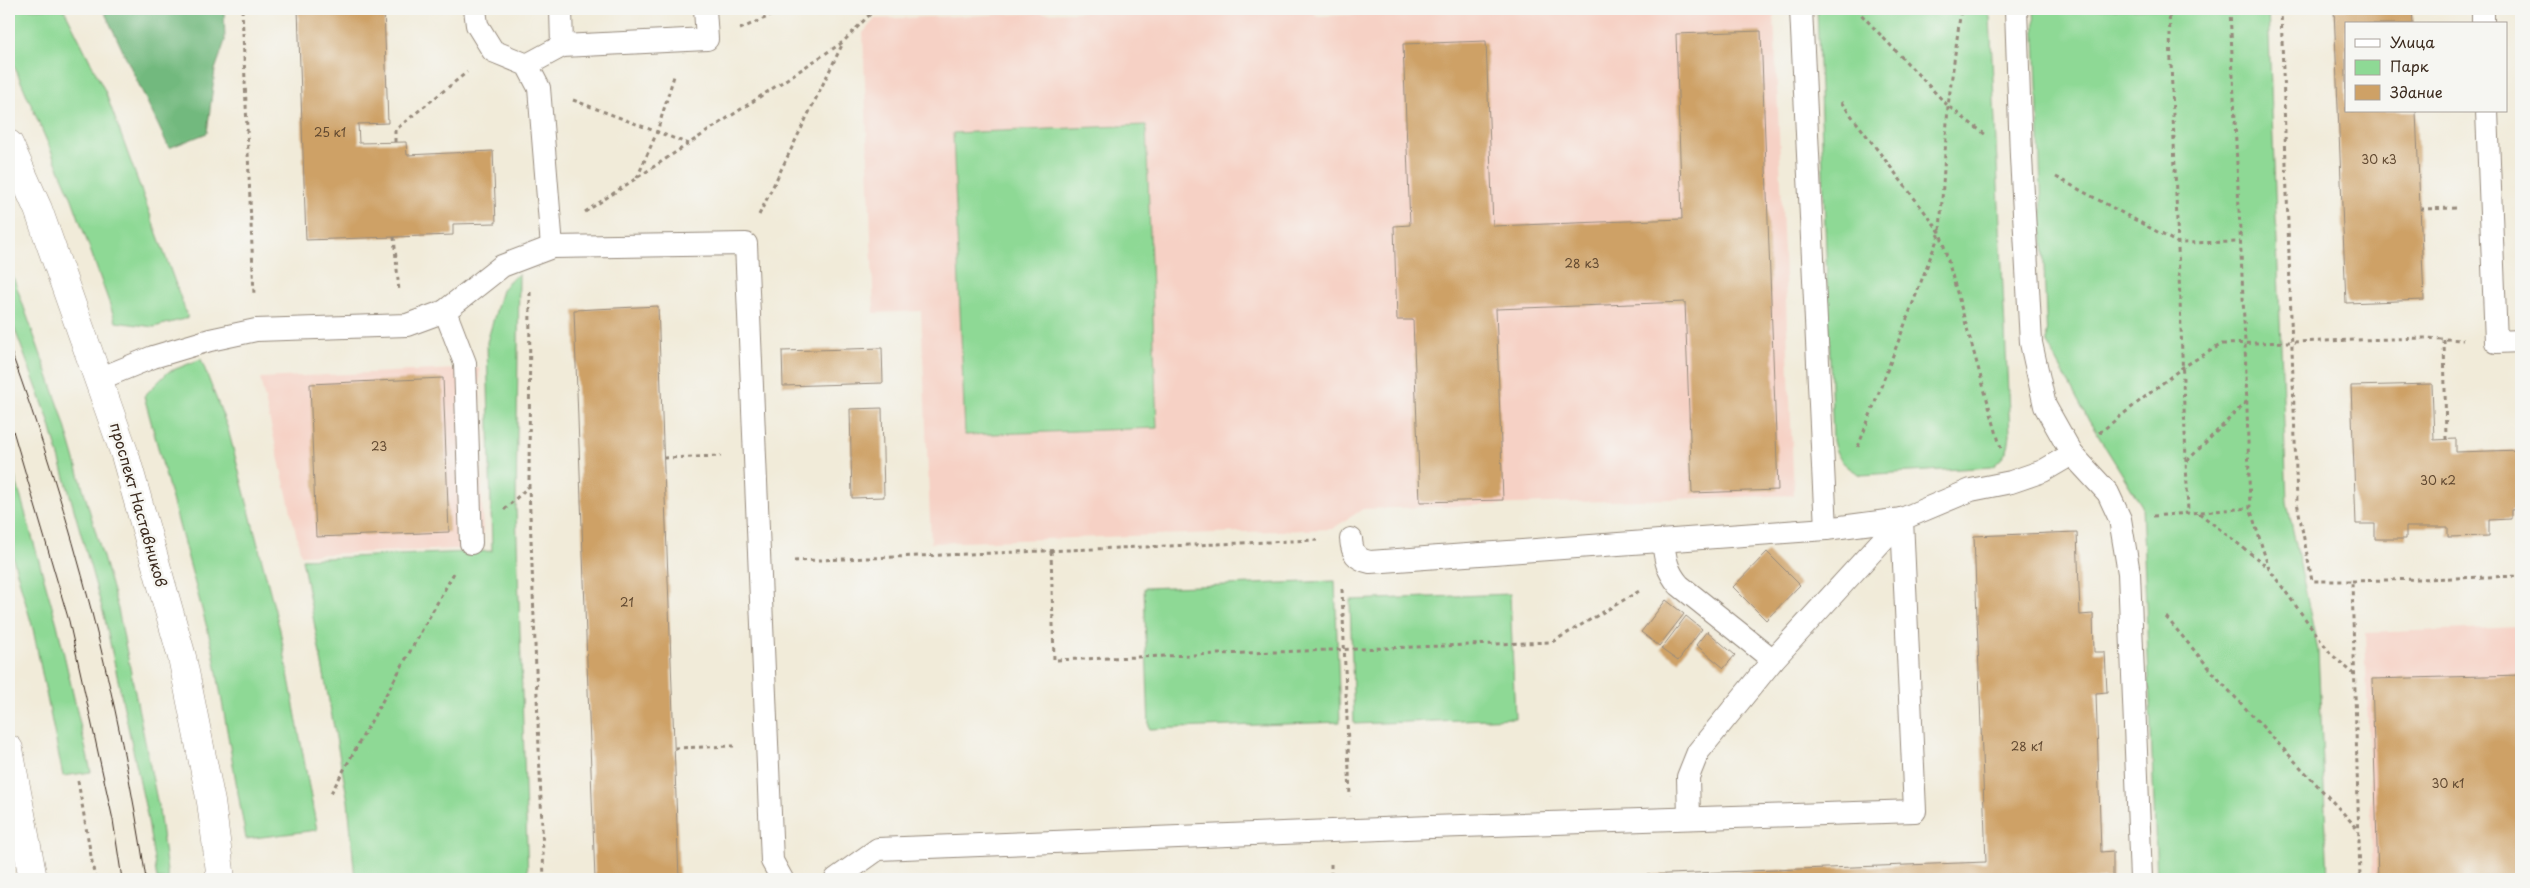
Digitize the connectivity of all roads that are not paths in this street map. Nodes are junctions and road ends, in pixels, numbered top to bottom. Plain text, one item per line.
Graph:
1 (475, 9) edge
2 (561, 9) edge
3 (705, 9) edge
4 (1801, 9) edge
5 (2016, 9) edge
6 (2483, 9) edge
7 (2484, 22) edge
8 (562, 46) junction
9 (527, 65) junction
10 (2487, 112) edge
11 (9, 144) edge
12 (551, 240) junction
13 (446, 311) junction
14 (2521, 341) edge
15 (99, 379) junction
16 (2072, 454) junction
17 (1902, 519) junction
18 (1826, 529) junction
19 (1350, 539) road end
20 (1663, 541) junction
21 (471, 543) road end
22 (1773, 660) junction
23 (9, 749) edge
24 (1689, 818) junction
25 (33, 879) edge
26 (222, 879) edge
27 (782, 879) edge
28 (836, 879) edge
29 (2141, 879) edge

1 - 9 lane
2 - 8 lane
3 - 8 lane
4 - 18 lane
5 - 16 lane
6 - 7 lane
8 - 9 lane
9 - 12 lane
10 - 14 lane
11 - 15 main road, проспект Наставников
12 - 13 lane
12 - 27 lane
13 - 15 lane
13 - 21 lane
15 - 26 main road, проспект Наставников
16 - 17 lane
16 - 29 lane
17 - 18 lane
17 - 22 lane
17 - 24 lane
18 - 20 lane
19 - 20 lane
20 - 22 lane
22 - 24 lane
23 - 25 main road
24 - 28 lane

